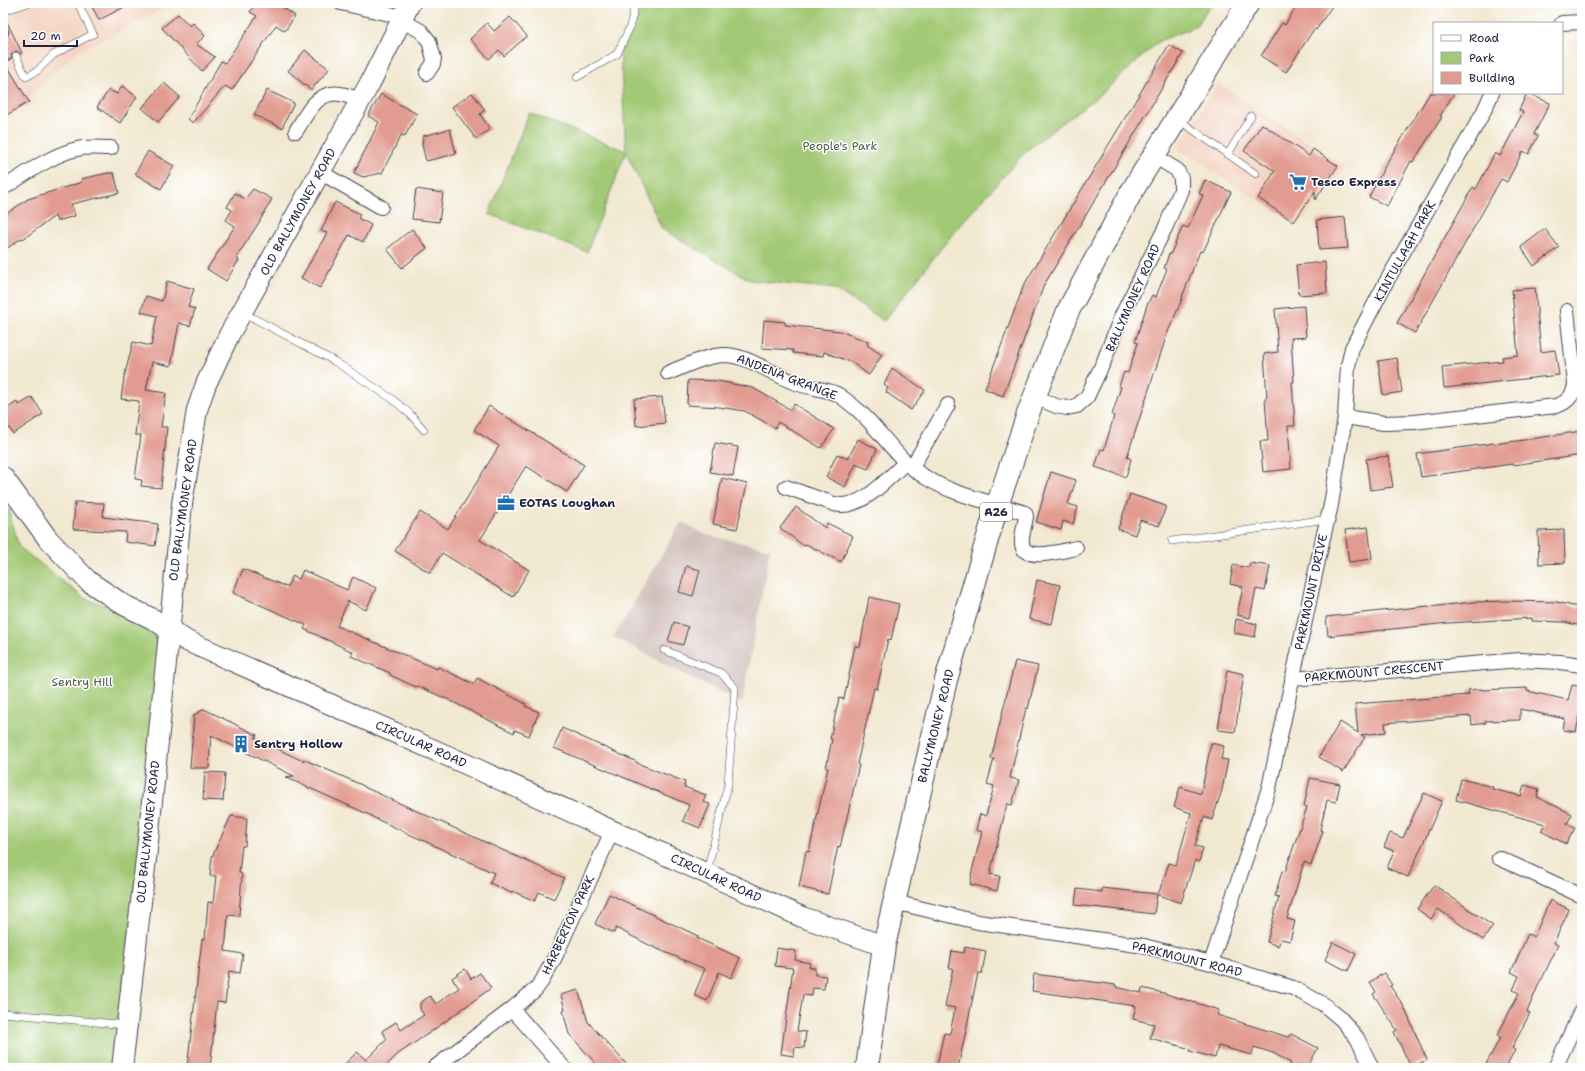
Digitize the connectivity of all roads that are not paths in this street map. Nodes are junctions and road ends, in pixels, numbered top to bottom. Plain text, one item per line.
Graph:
1 (28, 3) edge
2 (78, 3) edge
3 (341, 3) edge
4 (635, 3) edge
5 (1248, 3) edge
6 (4, 11) edge
7 (405, 13) edge
8 (1582, 22) edge
9 (1563, 23) edge
10 (16, 56) dead end
11 (427, 73) dead end
12 (578, 77) dead end
13 (1492, 94) edge
14 (361, 100) junction
15 (1251, 116) dead end
16 (1177, 119) junction
17 (296, 131) dead end
18 (111, 148) dead end
19 (1228, 154) junction
20 (1154, 156) junction
21 (320, 172) junction
22 (1256, 174) dead end
23 (3, 188) edge
24 (381, 207) dead end
25 (1567, 311) dead end
26 (242, 312) junction
27 (668, 373) dead end
28 (1035, 397) junction
29 (948, 405) dead end
30 (1345, 417) junction
31 (424, 430) dead end
32 (909, 465) junction
33 (3, 477) edge
34 (786, 487) dead end
35 (1331, 505) joint
36 (998, 506) junction
37 (1327, 520) junction
38 (1172, 541) dead end
39 (1076, 548) dead end
40 (168, 629) junction
41 (664, 650) dead end
42 (1582, 665) edge
43 (1292, 679) junction
44 (612, 830) junction
45 (1499, 858) dead end
46 (707, 874) junction
47 (1582, 896) edge
48 (894, 902) junction
49 (884, 946) junction
50 (1211, 963) junction
51 (1582, 1009) edge
52 (512, 1010) junction
53 (3, 1013) edge
54 (127, 1025) junction
55 (864, 1066) edge
56 (122, 1068) edge
57 (434, 1068) edge
58 (564, 1068) edge
59 (1372, 1068) edge
60 (1555, 1068) edge

1 - 6 lane
2 - 10 lane
3 - 7 street
4 - 12 lane
5 - 16 main road, BALLYMONEY ROAD / A26
7 - 11 street
7 - 14 street, OLD BALLYMONEY ROAD
8 - 9 street
13 - 30 street, KINTULLAGH PARK
14 - 17 street
14 - 21 street, OLD BALLYMONEY ROAD
15 - 19 lane
16 - 19 lane
16 - 20 main road, BALLYMONEY ROAD / A26
18 - 23 street
19 - 22 lane
20 - 28 main road, BALLYMONEY ROAD / A26
20 - 28 street, BALLYMONEY ROAD
21 - 24 street
21 - 26 street, OLD BALLYMONEY ROAD
25 - 30 street
26 - 31 lane
26 - 40 street, OLD BALLYMONEY ROAD
27 - 32 street, ANDENA GRANGE
28 - 36 main road, BALLYMONEY ROAD / A26
29 - 32 street
30 - 35 street, KINTULLAGH PARK
32 - 34 street
32 - 36 street, ANDENA GRANGE
33 - 40 street, CIRCULAR ROAD
35 - 37 street, PARKMOUNT DRIVE
36 - 39 street, ANDENA GRANGE
36 - 48 main road, BALLYMONEY ROAD / A26
37 - 38 lane
37 - 43 street, PARKMOUNT DRIVE
40 - 44 street, CIRCULAR ROAD
40 - 54 street, OLD BALLYMONEY ROAD
41 - 46 lane
42 - 43 street, PARKMOUNT CRESCENT
43 - 50 street, PARKMOUNT CRESCENT
44 - 46 street, CIRCULAR ROAD
44 - 52 street, HARBERTON PARK
45 - 47 street
46 - 49 street, CIRCULAR ROAD
48 - 49 main road, BALLYMONEY ROAD / A26
48 - 50 street, PARKMOUNT ROAD
49 - 55 main road, BALLYMONEY ROAD / A26
50 - 59 street, PARKMOUNT ROAD
51 - 60 street
52 - 57 street, HARBERTON PARK
52 - 58 street
53 - 54 lane
54 - 56 street, OLD BALLYMONEY ROAD

